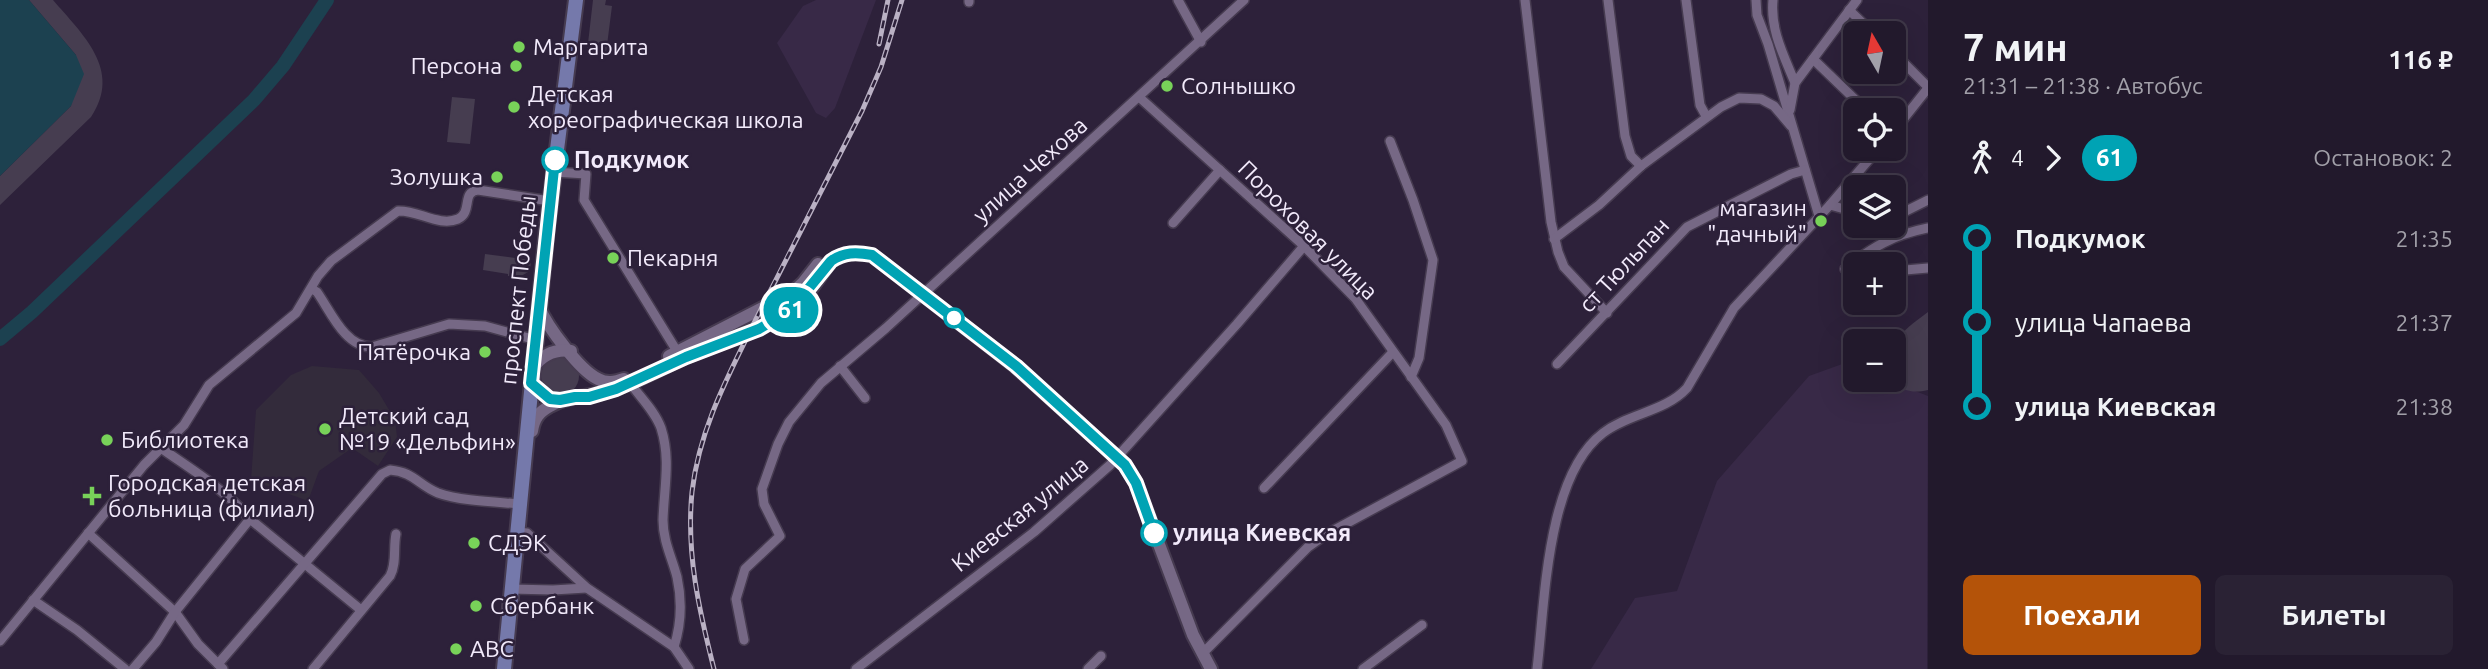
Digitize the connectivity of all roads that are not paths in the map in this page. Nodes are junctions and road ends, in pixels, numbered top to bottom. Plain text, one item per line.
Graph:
1 (576, 0) edge
2 (1178, 0) edge
3 (1244, 0) edge
4 (1525, 0) edge
5 (1608, 0) edge
6 (1686, 0) edge
7 (1756, 0) edge
8 (1773, 0) edge
9 (1857, 0) edge
10 (1849, 10) junction
11 (1860, 21) edge
12 (1200, 42) junction
13 (1813, 59) junction
14 (1906, 65) edge
15 (1795, 83) junction
16 (1928, 87) edge
17 (1139, 97) junction
18 (1854, 98) edge
19 (1906, 115) edge
20 (1706, 116) junction
21 (1791, 126) junction
22 (1390, 141) dead end
23 (1868, 161) edge
24 (1640, 166) junction
25 (1220, 170) junction
26 (1805, 170) junction
27 (554, 172) junction
28 (1928, 200) edge
29 (550, 201) junction
30 (1830, 205) junction
31 (1843, 209) edge
32 (1906, 211) edge
33 (1819, 216) junction
34 (1173, 223) dead end
35 (1928, 228) edge
36 (1554, 239) junction
37 (1304, 246) junction
38 (1867, 252) edge
39 (1928, 268) edge
40 (1906, 270) edge
41 (312, 289) junction
42 (923, 294) junction
43 (539, 306) junction
44 (1607, 313) junction
45 (536, 340) junction
46 (675, 348) dead end
47 (571, 351) junction
48 (1393, 352) junction
49 (1557, 364) dead end
50 (840, 366) junction
51 (533, 368) junction
52 (586, 370) junction
53 (1411, 377) junction
54 (531, 383) junction
55 (630, 383) junction
56 (575, 397) junction
57 (865, 398) dead end
58 (560, 400) junction
59 (525, 443) junction
60 (161, 448) junction
61 (1117, 457) junction
62 (1264, 488) dead end
63 (520, 504) junction
64 (250, 519) junction
65 (517, 532) junction
66 (88, 533) junction
67 (396, 534) dead end
68 (306, 564) junction
69 (587, 588) junction
70 (512, 589) junction
71 (33, 600) junction
72 (361, 610) junction
73 (175, 612) junction
74 (1422, 625) dead end
75 (744, 640) dead end
76 (0, 641) edge
77 (674, 647) junction
78 (1202, 654) junction
79 (1101, 656) dead end
80 (220, 666) edge
81 (125, 669) edge
82 (133, 669) edge
83 (313, 669) edge
84 (503, 669) edge
85 (689, 669) edge
86 (856, 669) edge
87 (1088, 669) edge
88 (1211, 669) edge
89 (1363, 669) edge
90 (1537, 669) edge

1 - 27 main road, проспект Победы
2 - 12 street
3 - 12 street, улица Чехова
4 - 36 street
5 - 24 street
6 - 20 street
7 - 21 street
8 - 15 street
9 - 10 street
10 - 11 street
10 - 13 street
12 - 17 street, улица Чехова
13 - 15 street
13 - 18 street
14 - 16 street
15 - 21 street
16 - 19 street
17 - 25 street, Пороховая улица
17 - 42 street, улица Чехова
20 - 21 street
20 - 24 street
21 - 26 street
22 - 53 street
23 - 30 street
24 - 36 street
25 - 34 street, Пороховая улица
25 - 37 street, Пороховая улица
26 - 33 street
26 - 44 street, ст Тюльпан
27 - 29 main road, проспект Победы
27 - 46 street
28 - 32 street
29 - 41 street
29 - 43 main road, проспект Победы
30 - 31 street
30 - 33 street
33 - 90 street
35 - 38 street
36 - 44 street
37 - 48 street, Пороховая улица
37 - 61 street, Киевская улица
39 - 40 street
41 - 45 street
41 - 60 street
42 - 50 street, улица Чехова
42 - 52 main road
42 - 55 main road
42 - 61 main road
43 - 45 main road, проспект Победы
43 - 47 main road
44 - 49 street, ст Тюльпан
45 - 51 main road, проспект Победы
47 - 51 main road
47 - 52 main road
48 - 53 street, Пороховая улица
48 - 62 street
50 - 57 street
50 - 75 street, улица Чехова
51 - 54 main road, проспект Победы
52 - 56 main road
53 - 78 street, Пороховая улица
54 - 58 main road
54 - 59 main road, проспект Победы
55 - 56 main road
55 - 77 street
56 - 58 main road
58 - 59 main road
59 - 63 main road, проспект Победы
60 - 64 street
60 - 66 street
61 - 78 main road
61 - 86 street, Киевская улица
63 - 65 main road, проспект Победы
63 - 68 street
64 - 68 street
64 - 73 street
65 - 69 street
65 - 70 main road, проспект Победы
66 - 71 street
66 - 73 street
67 - 72 street
68 - 72 street
68 - 80 street
69 - 70 street
69 - 77 street
70 - 84 main road, проспект Победы
71 - 76 street
71 - 81 street
72 - 83 street
73 - 80 street
73 - 82 street
74 - 89 street
77 - 85 street
78 - 88 main road
79 - 87 street

